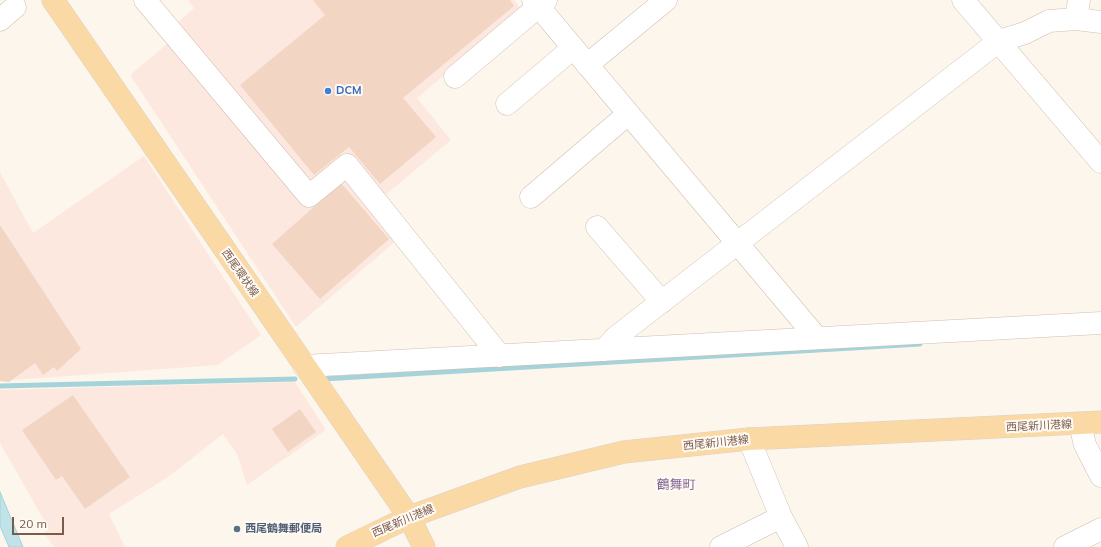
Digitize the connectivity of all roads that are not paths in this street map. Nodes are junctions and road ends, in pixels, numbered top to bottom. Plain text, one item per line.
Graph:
1 (53, 0) edge
2 (144, 0) edge
3 (666, 0) edge
4 (963, 0) edge
5 (539, 2) edge
6 (1078, 10) edge
7 (1101, 22) edge
8 (999, 41) junction
9 (573, 48) junction
10 (587, 65) junction
11 (454, 77) dead end
12 (507, 104) dead end
13 (628, 114) junction
14 (1101, 162) edge
15 (531, 197) dead end
16 (597, 228) dead end
17 (738, 244) junction
18 (662, 302) junction
19 (1101, 324) edge
20 (817, 338) junction
21 (604, 350) junction
22 (500, 356) junction
23 (304, 366) junction
24 (1090, 423) edge
25 (749, 439) junction
26 (1101, 476) edge
27 (409, 517) junction
28 (781, 517) junction
29 (1101, 529) edge
30 (347, 547) edge
31 (424, 547) edge
32 (721, 547) edge
33 (797, 547) edge
34 (1065, 547) edge

1 - 23 main road, 西尾環状線
2 - 22 street
3 - 10 street
4 - 8 street
5 - 9 street
5 - 11 street
6 - 7 street
6 - 8 street
8 - 14 street
8 - 17 street
9 - 10 street
9 - 12 street
10 - 13 street
13 - 15 street
13 - 17 street
16 - 18 street
17 - 18 street
17 - 20 street
18 - 21 street
19 - 20 street
20 - 21 street
21 - 22 street
22 - 23 street
23 - 27 main road, 西尾環状線
24 - 25 main road, 西尾新川港線
24 - 26 street
25 - 27 main road, 西尾新川港線
25 - 28 street
27 - 30 main road, 西尾新川港線
27 - 31 main road, 西尾環状線
28 - 32 street
28 - 33 street
29 - 34 street

